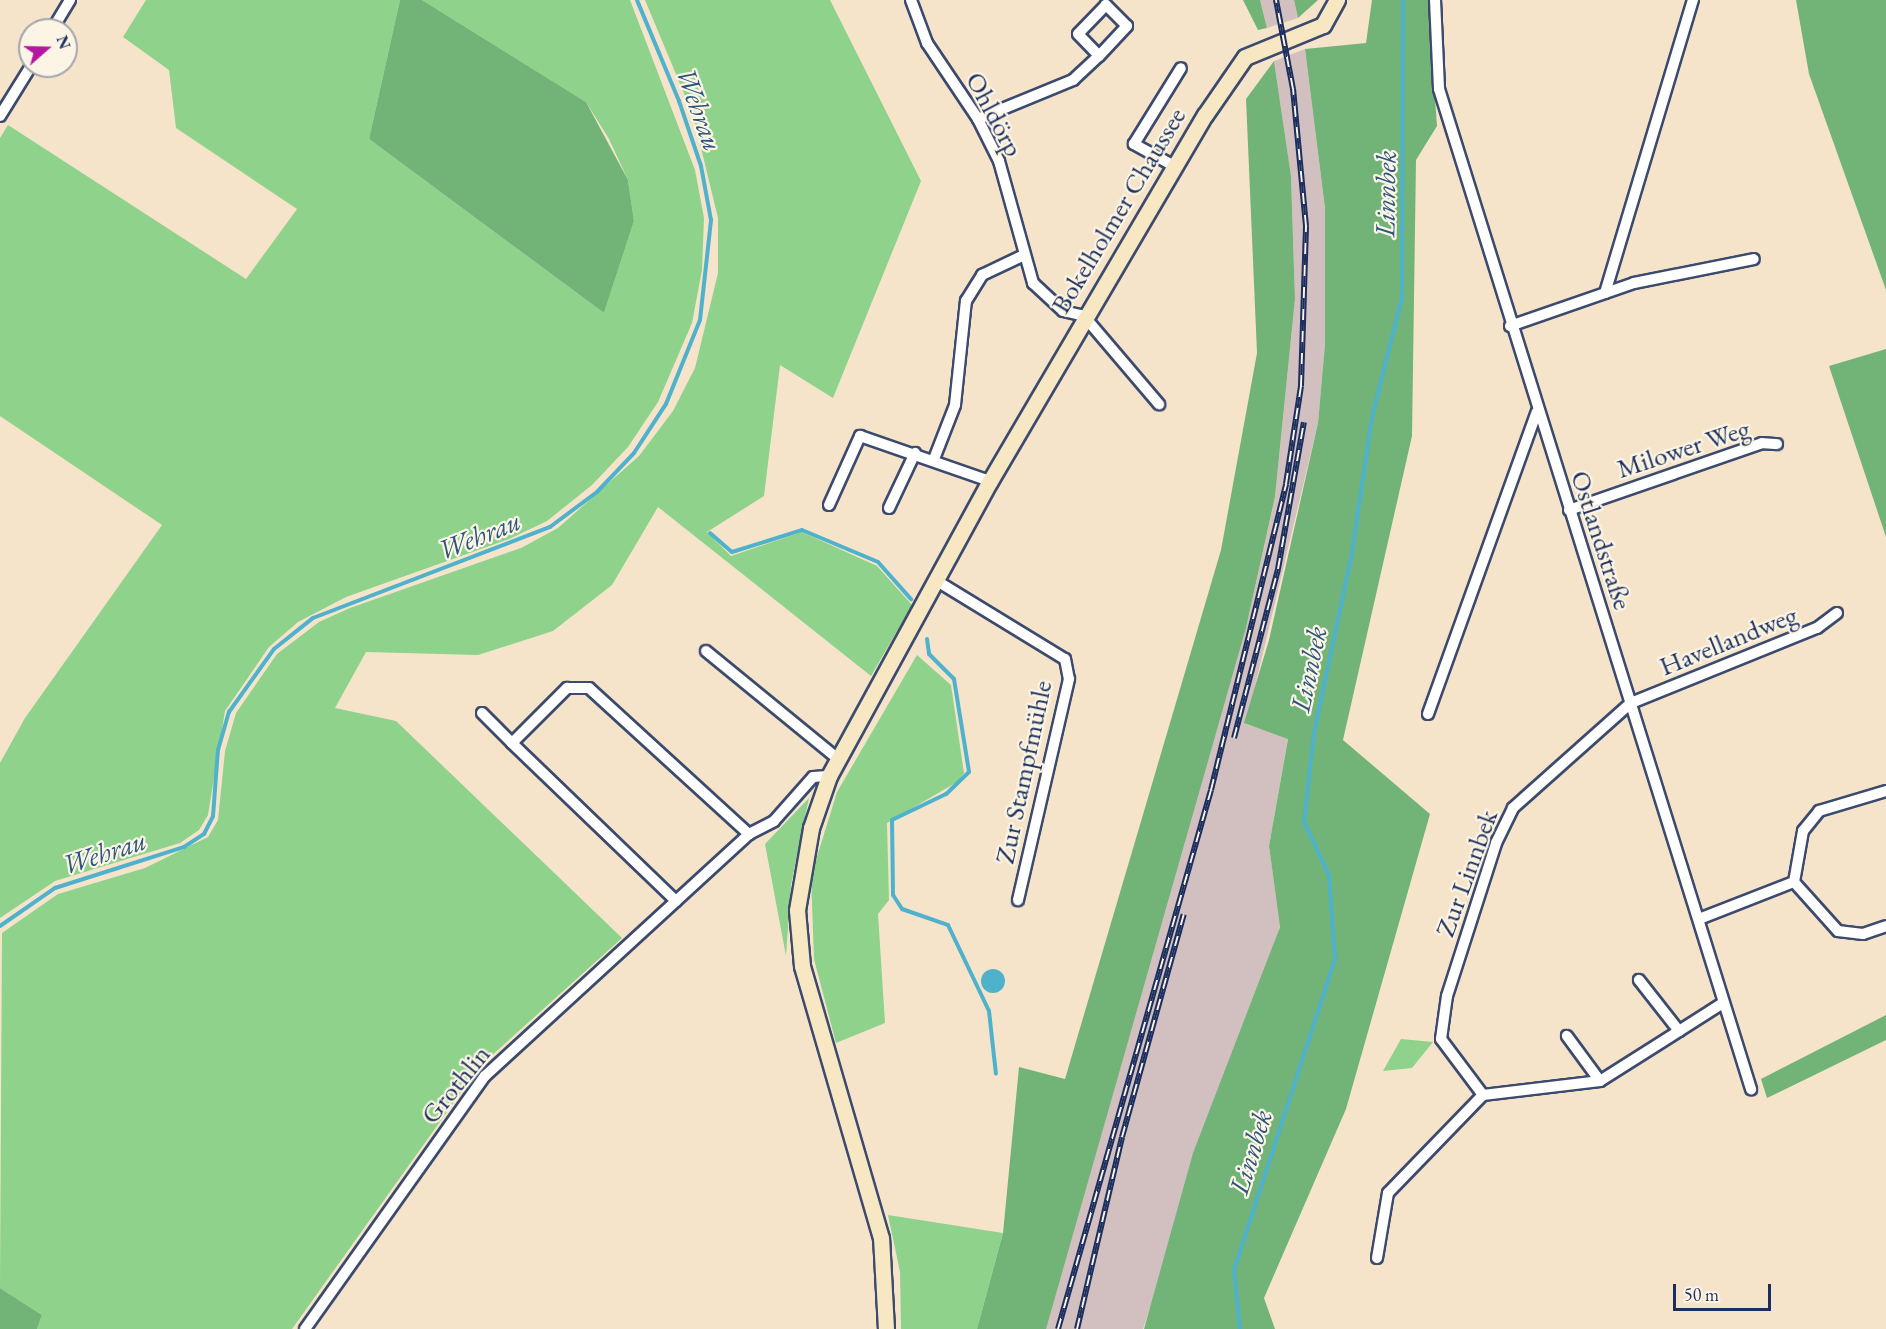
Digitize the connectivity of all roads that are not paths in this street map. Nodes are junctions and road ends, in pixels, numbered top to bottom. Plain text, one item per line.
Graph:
1 (70, 0) edge
2 (911, 0) edge
3 (1435, 0) edge
4 (1693, 0) edge
5 (1335, 6) edge
6 (59, 18) edge
7 (1099, 56) junction
8 (1181, 68) dead end
9 (24, 78) edge
10 (0, 116) edge
11 (978, 118) junction
12 (1174, 166) junction
13 (1022, 256) junction
14 (1754, 259) dead end
15 (1605, 293) junction
16 (1084, 316) junction
17 (1510, 326) junction
18 (1159, 404) dead end
19 (1537, 412) junction
20 (1777, 444) dead end
21 (915, 453) junction
22 (934, 459) junction
23 (990, 481) junction
24 (829, 505) dead end
25 (889, 508) dead end
26 (1569, 510) junction
27 (937, 581) junction
28 (1837, 613) dead end
29 (706, 651) dead end
30 (1631, 704) junction
31 (482, 713) dead end
32 (1428, 714) dead end
33 (512, 743) junction
34 (842, 753) junction
35 (829, 776) junction
36 (1886, 791) edge
37 (749, 834) junction
38 (1794, 882) junction
39 (1018, 900) dead end
40 (676, 901) junction
41 (1699, 920) junction
42 (1886, 926) edge
43 (1639, 980) dead end
44 (1724, 1003) junction
45 (1679, 1031) junction
46 (1567, 1036) dead end
47 (1600, 1081) junction
48 (1751, 1089) dead end
49 (1483, 1095) junction
50 (1377, 1258) dead end
51 (305, 1329) edge
52 (886, 1329) edge

1 - 6 street
2 - 11 street, Ohldörp
3 - 17 street, Ostlandstraße
4 - 15 street
5 - 12 main road, Bokelholmer Chaussee
7 - 7 street
7 - 11 street
8 - 12 street
9 - 10 street
11 - 13 street, Ohldörp
12 - 16 main road, Bokelholmer Chaussee
13 - 16 street, Ohldörp
13 - 22 street
14 - 15 street
15 - 17 street
16 - 18 street
16 - 23 main road, Bokelholmer Chaussee
17 - 19 street, Ostlandstraße
19 - 26 street, Ostlandstraße
19 - 32 street
20 - 26 street, Milower Weg
21 - 22 street
21 - 24 street
21 - 25 street
22 - 23 street
23 - 27 main road, Bokelholmer Chaussee
26 - 30 street, Ostlandstraße
27 - 34 main road, Bokelholmer Chaussee
27 - 39 street, Zur Stampfmühle
28 - 30 street, Havellandweg
29 - 34 street
30 - 41 street, Ostlandstraße
30 - 49 street, Zur Linnbek
31 - 33 street
33 - 37 street
33 - 40 street
34 - 35 main road, Bokelholmer Chaussee
35 - 37 street, Grothlin
35 - 52 main road, Bokelholmer Chaussee
36 - 38 street
37 - 40 street, Grothlin
38 - 41 street
38 - 42 street
40 - 51 street, Grothlin
41 - 44 street, Ostlandstraße
43 - 45 street
44 - 45 street
44 - 48 street, Ostlandstraße
45 - 47 street
46 - 47 street
47 - 49 street
49 - 50 street

